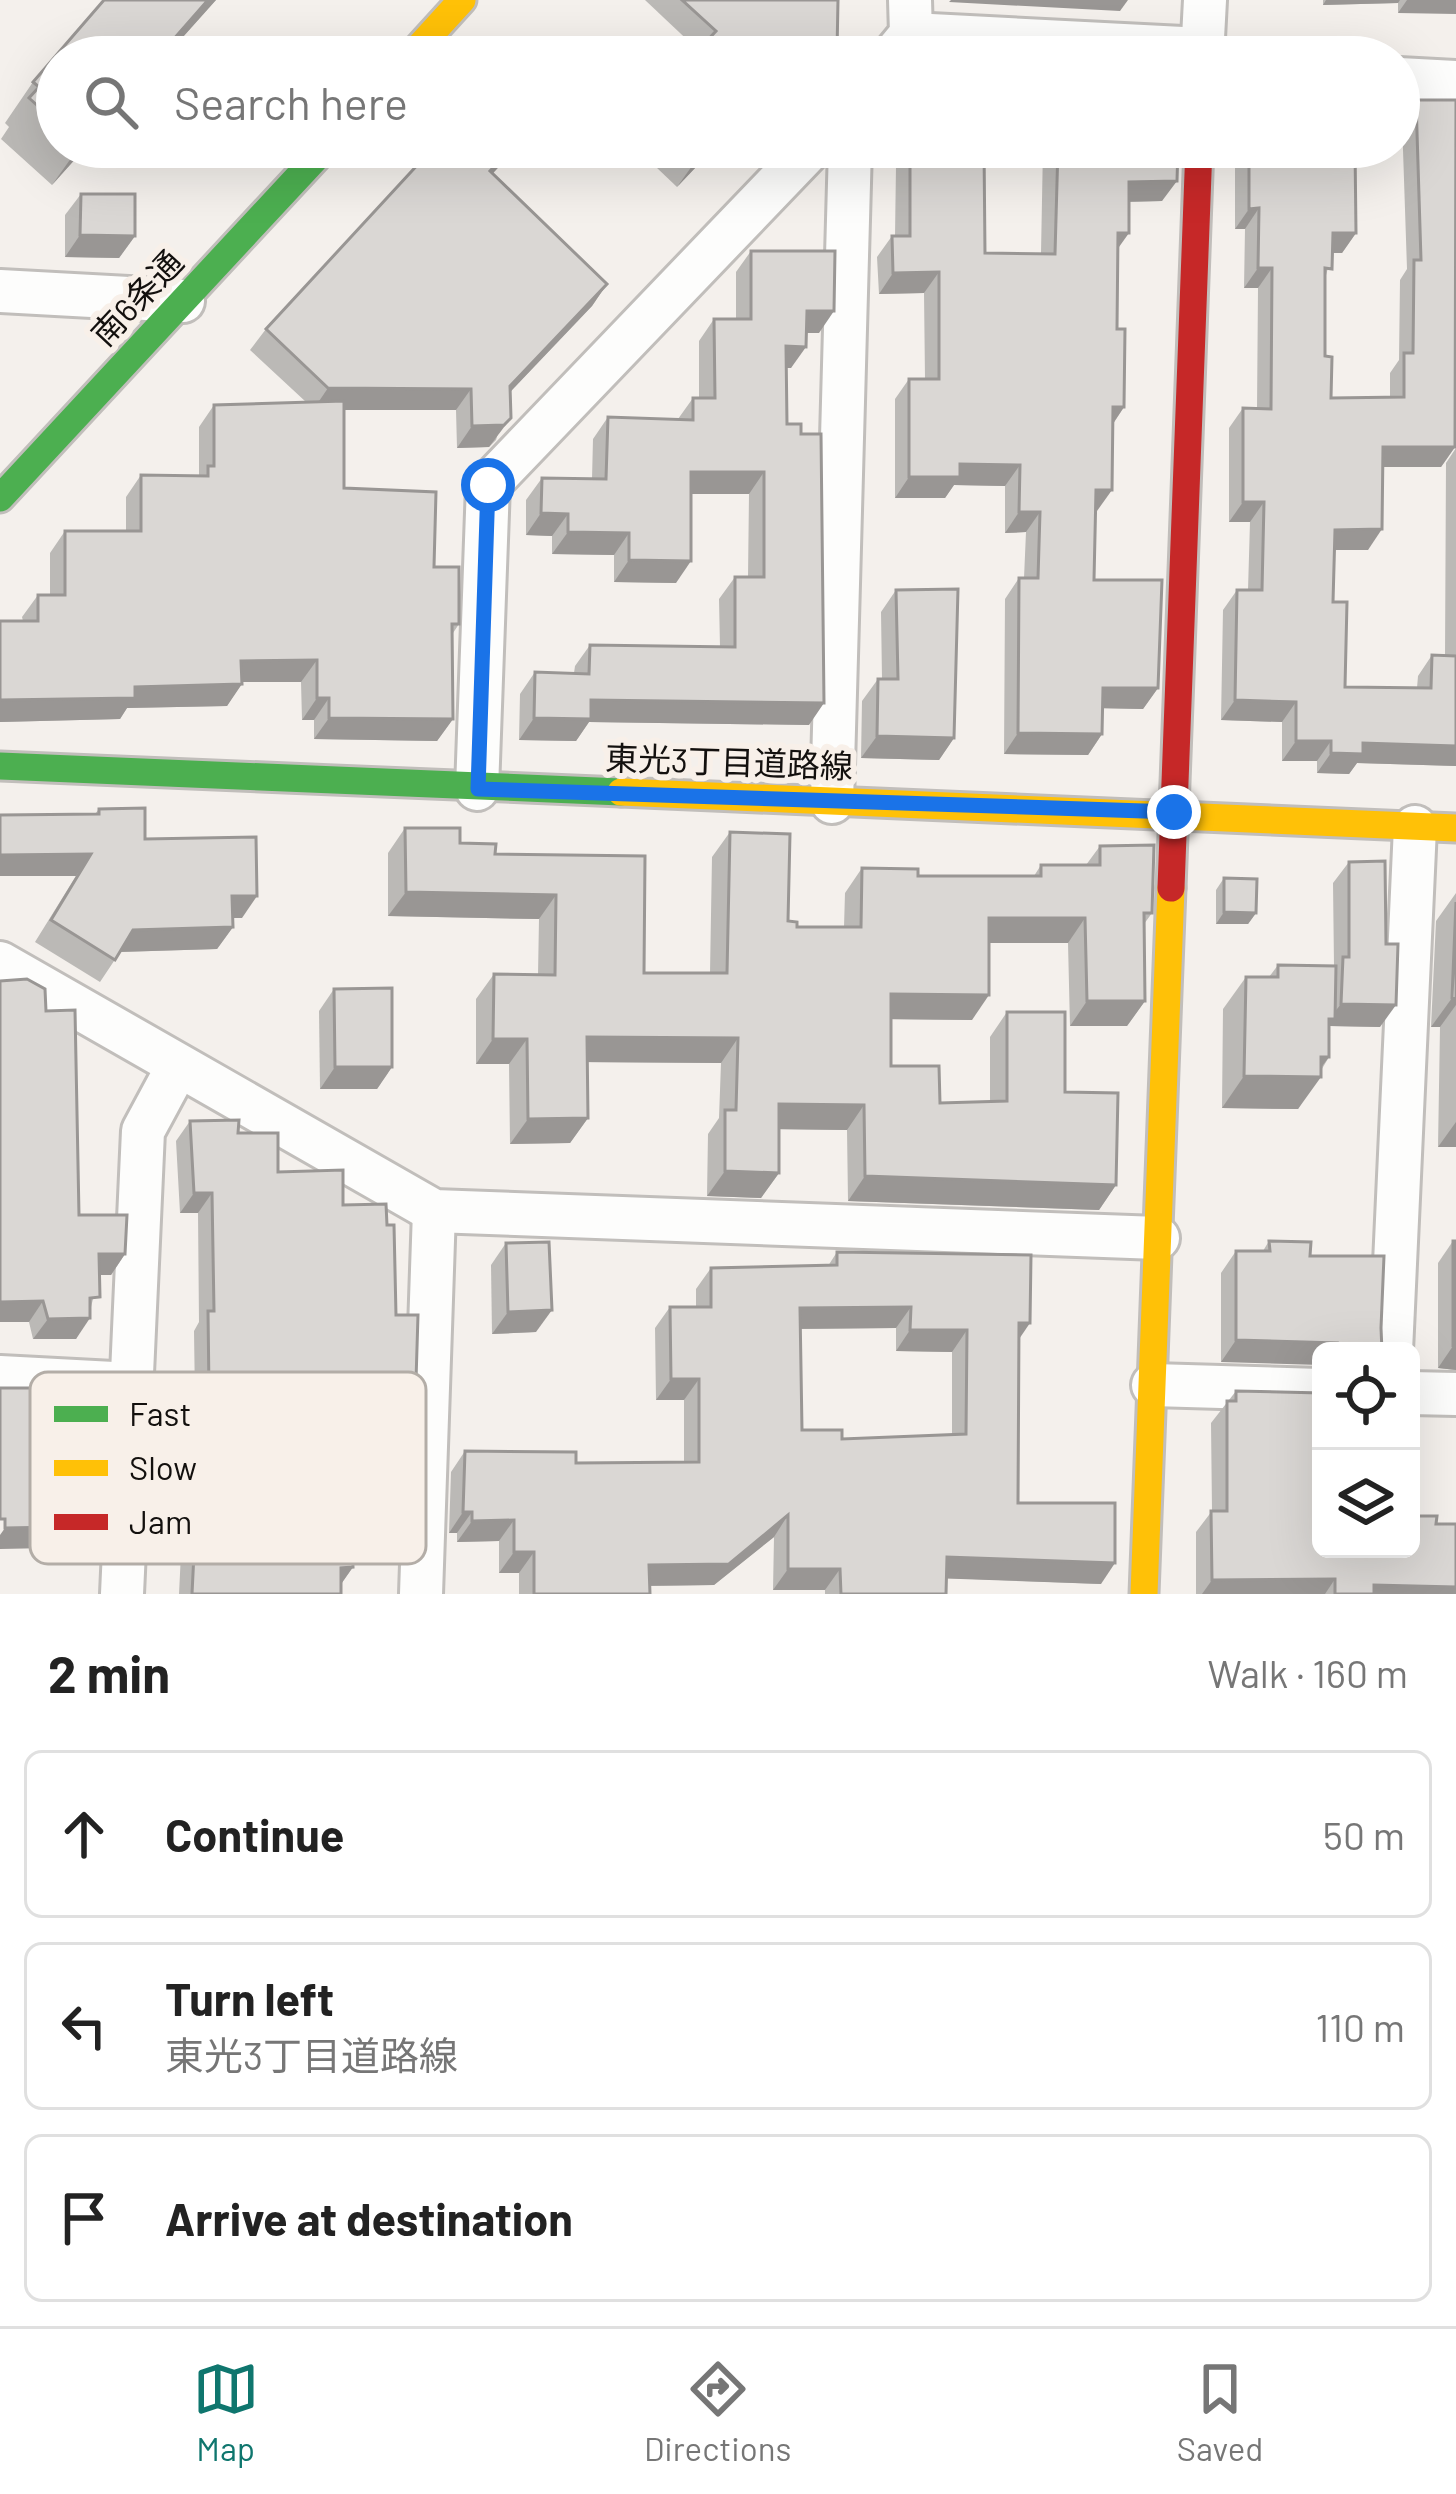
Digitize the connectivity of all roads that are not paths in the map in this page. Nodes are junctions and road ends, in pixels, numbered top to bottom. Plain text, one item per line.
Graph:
1 (463, 0) edge
2 (1205, 0) edge
3 (904, 30) edge
4 (430, 36) edge
5 (982, 36) edge
6 (1203, 36) edge
7 (1420, 80) edge
8 (1456, 82) edge
9 (307, 168) edge
10 (792, 168) edge
11 (849, 168) edge
12 (1198, 168) edge
13 (0, 291) edge
14 (183, 302) junction
15 (0, 498) edge
16 (0, 766) edge
17 (478, 789) junction
18 (832, 802) junction
19 (1174, 812) junction
20 (1436, 828) edge
21 (0, 963) edge
22 (178, 1066) junction
23 (434, 1211) junction
24 (1158, 1238) junction
25 (1392, 1342) edge
26 (133, 1372) edge
27 (0, 1377) edge
28 (30, 1379) edge
29 (1153, 1385) junction
30 (1312, 1390) edge
31 (1420, 1393) edge
32 (1456, 1394) edge
33 (426, 1447) edge
34 (123, 1564) edge
35 (422, 1564) edge
36 (122, 1594) edge
37 (421, 1594) edge
38 (1144, 1594) edge

1 - 4 street
2 - 6 street
3 - 5 street
7 - 8 street
9 - 14 street, 南6条通
10 - 17 street
11 - 18 street
12 - 19 street
13 - 14 street
14 - 15 street, 南6条通
16 - 17 street, 東光3丁目道路線
17 - 18 street, 東光3丁目道路線
18 - 19 street, 東光3丁目道路線
19 - 20 street, 東光3丁目道路線
19 - 24 street
20 - 25 street
21 - 22 street
22 - 23 street
22 - 26 street
23 - 24 street
23 - 33 street
24 - 29 street
27 - 28 street
29 - 30 street
29 - 38 street
31 - 32 street
34 - 36 street
35 - 37 street

